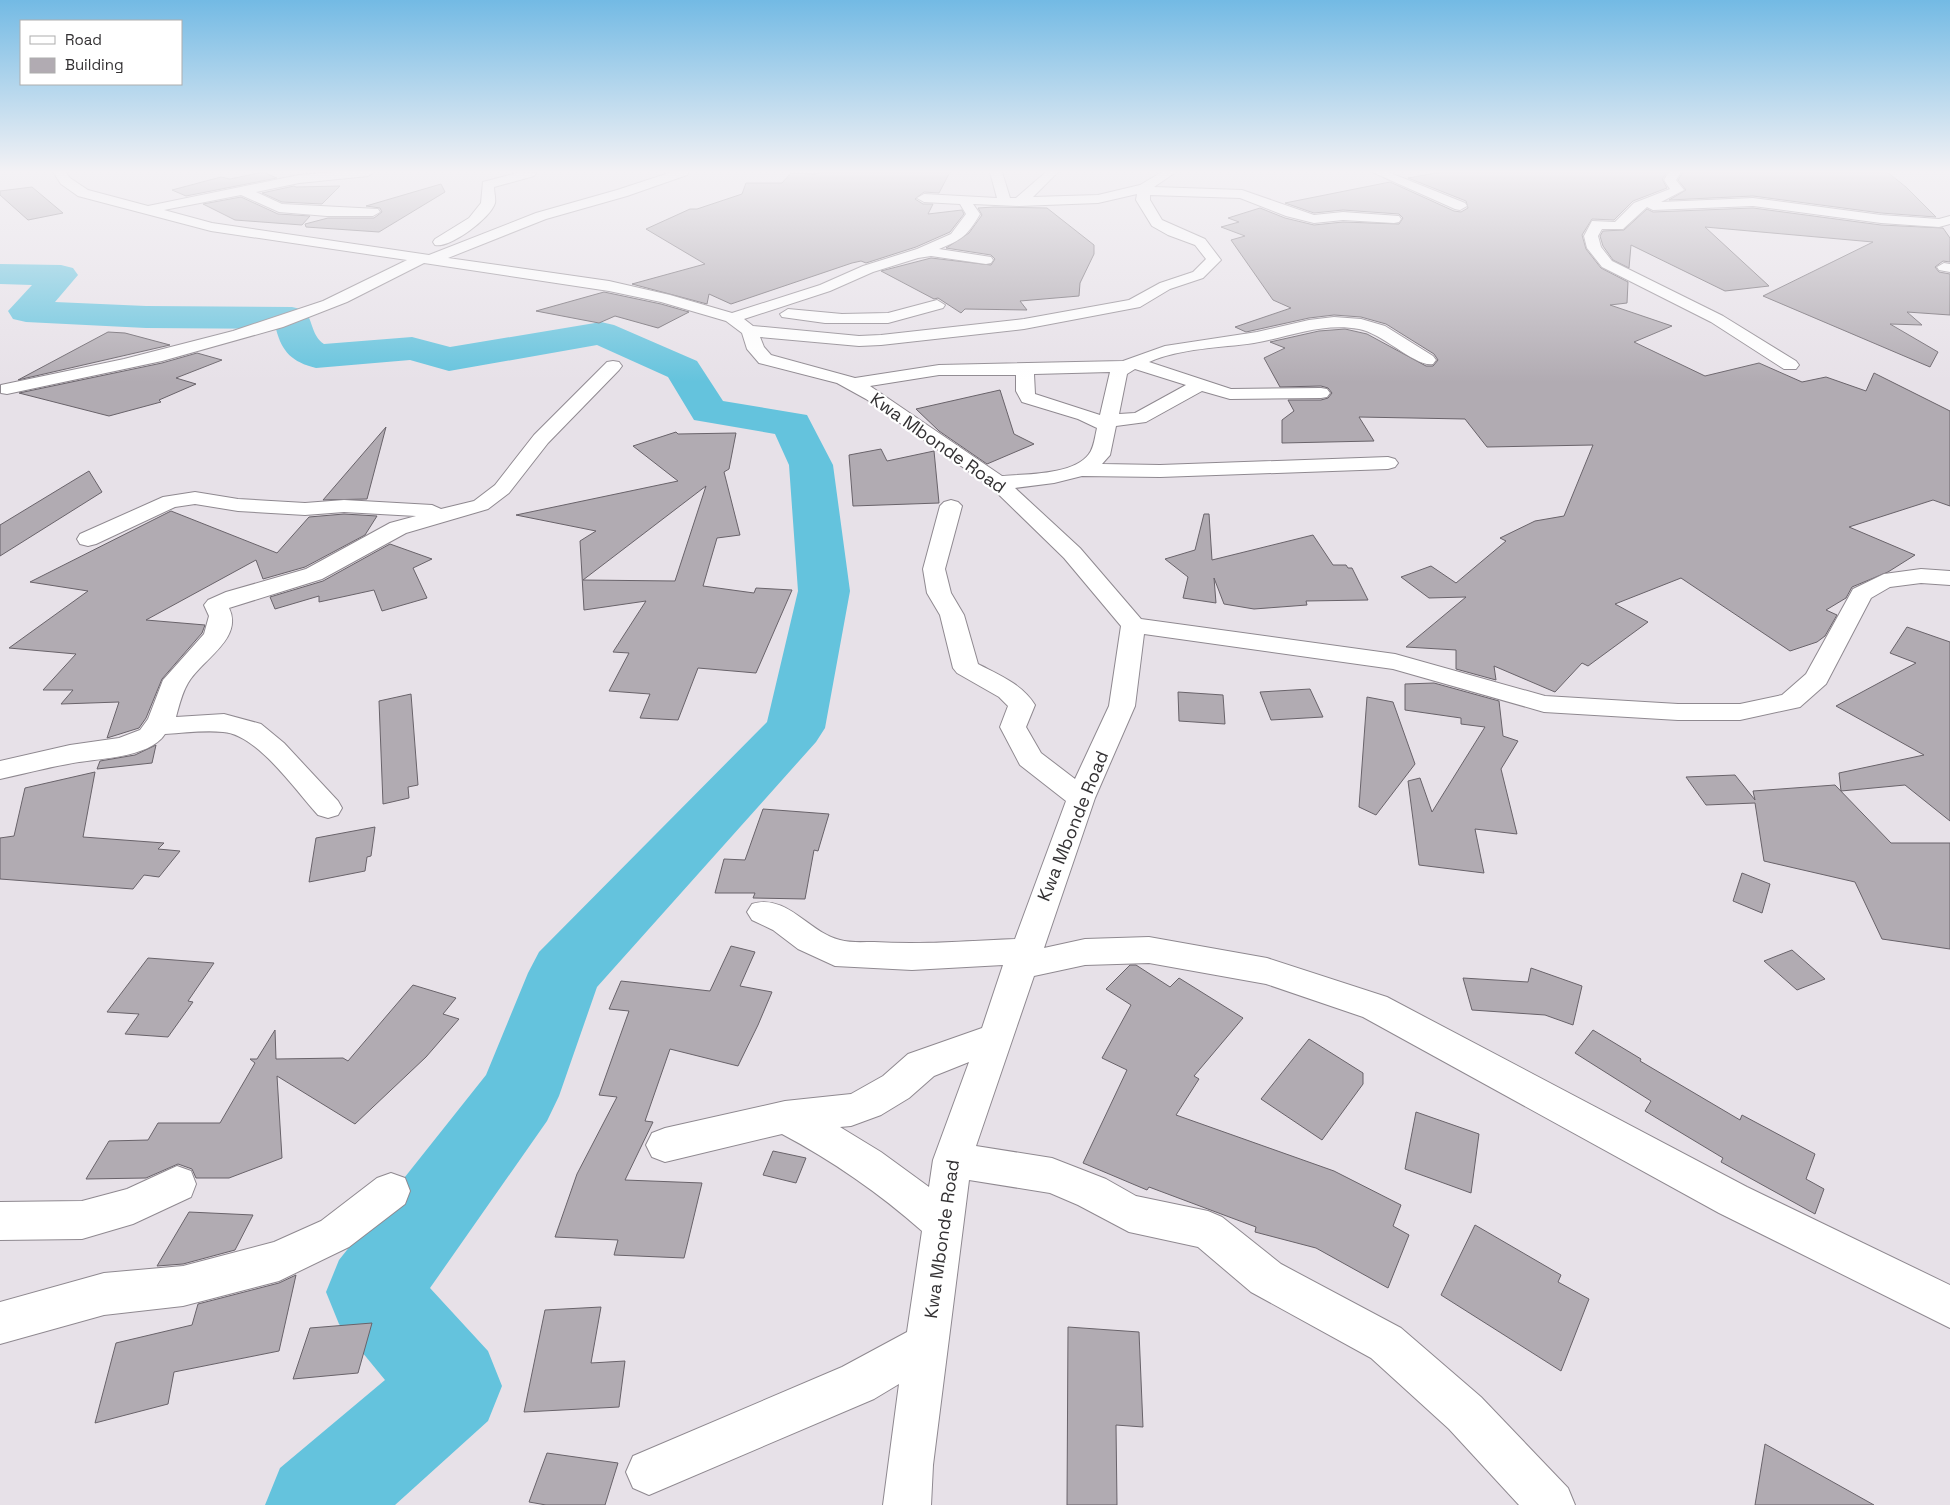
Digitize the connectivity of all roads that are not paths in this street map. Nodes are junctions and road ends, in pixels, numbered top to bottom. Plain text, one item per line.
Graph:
1 (310, 242) edge
2 (444, 242) edge
3 (468, 242) edge
4 (941, 242) edge
5 (1200, 242) edge
6 (1592, 242) edge
7 (916, 254) junction
8 (421, 259) junction
9 (986, 260) dead end
10 (937, 305) dead end
11 (770, 307) junction
12 (741, 324) junction
13 (1428, 360) dead end
14 (1129, 364) junction
15 (1790, 365) dead end
16 (613, 366) dead end
17 (1025, 369) junction
18 (851, 384) junction
19 (1200, 385) junction
20 (7, 389) dead end
21 (1321, 393) dead end
22 (1107, 423) junction
23 (1388, 463) dead end
24 (1083, 470) junction
25 (998, 483) junction
26 (951, 506) dead end
27 (458, 512) junction
28 (88, 539) dead end
29 (1950, 578) edge
30 (1133, 625) junction
31 (157, 726) junction
32 (0, 770) edge
33 (1081, 798) junction
34 (328, 808) dead end
35 (763, 912) dead end
36 (1022, 959) junction
37 (994, 1038) junction
38 (785, 1116) junction
39 (665, 1145) dead end
40 (952, 1160) junction
41 (177, 1184) dead end
42 (391, 1192) dead end
43 (0, 1221) edge
44 (943, 1223) junction
45 (1950, 1307) edge
46 (0, 1323) edge
47 (926, 1345) junction
48 (649, 1472) dead end
49 (907, 1505) edge
50 (1551, 1505) edge

1 - 8 street
2 - 8 street
3 - 8 street
4 - 7 street
5 - 12 street
6 - 15 street
7 - 9 street
7 - 11 street
8 - 12 street
8 - 20 street
10 - 11 street
11 - 12 street
12 - 18 street, Kwa Mbonde Road
13 - 14 street
14 - 17 street
14 - 19 street
14 - 22 street
16 - 27 street
17 - 18 street
17 - 22 street
18 - 25 street, Kwa Mbonde Road
19 - 21 street
19 - 22 street
22 - 24 street
23 - 24 street
24 - 25 street
25 - 30 street, Kwa Mbonde Road
26 - 33 street
27 - 28 street
27 - 31 street
29 - 30 street
30 - 33 street, Kwa Mbonde Road
31 - 32 street
31 - 34 street
33 - 36 street, Kwa Mbonde Road
35 - 36 street
36 - 37 street, Kwa Mbonde Road
36 - 45 street
37 - 38 street
37 - 40 street, Kwa Mbonde Road
38 - 39 street
38 - 44 street
40 - 44 street, Kwa Mbonde Road
40 - 50 street
41 - 43 street
42 - 46 street
44 - 47 street, Kwa Mbonde Road
47 - 48 street
47 - 49 street, Kwa Mbonde Road

